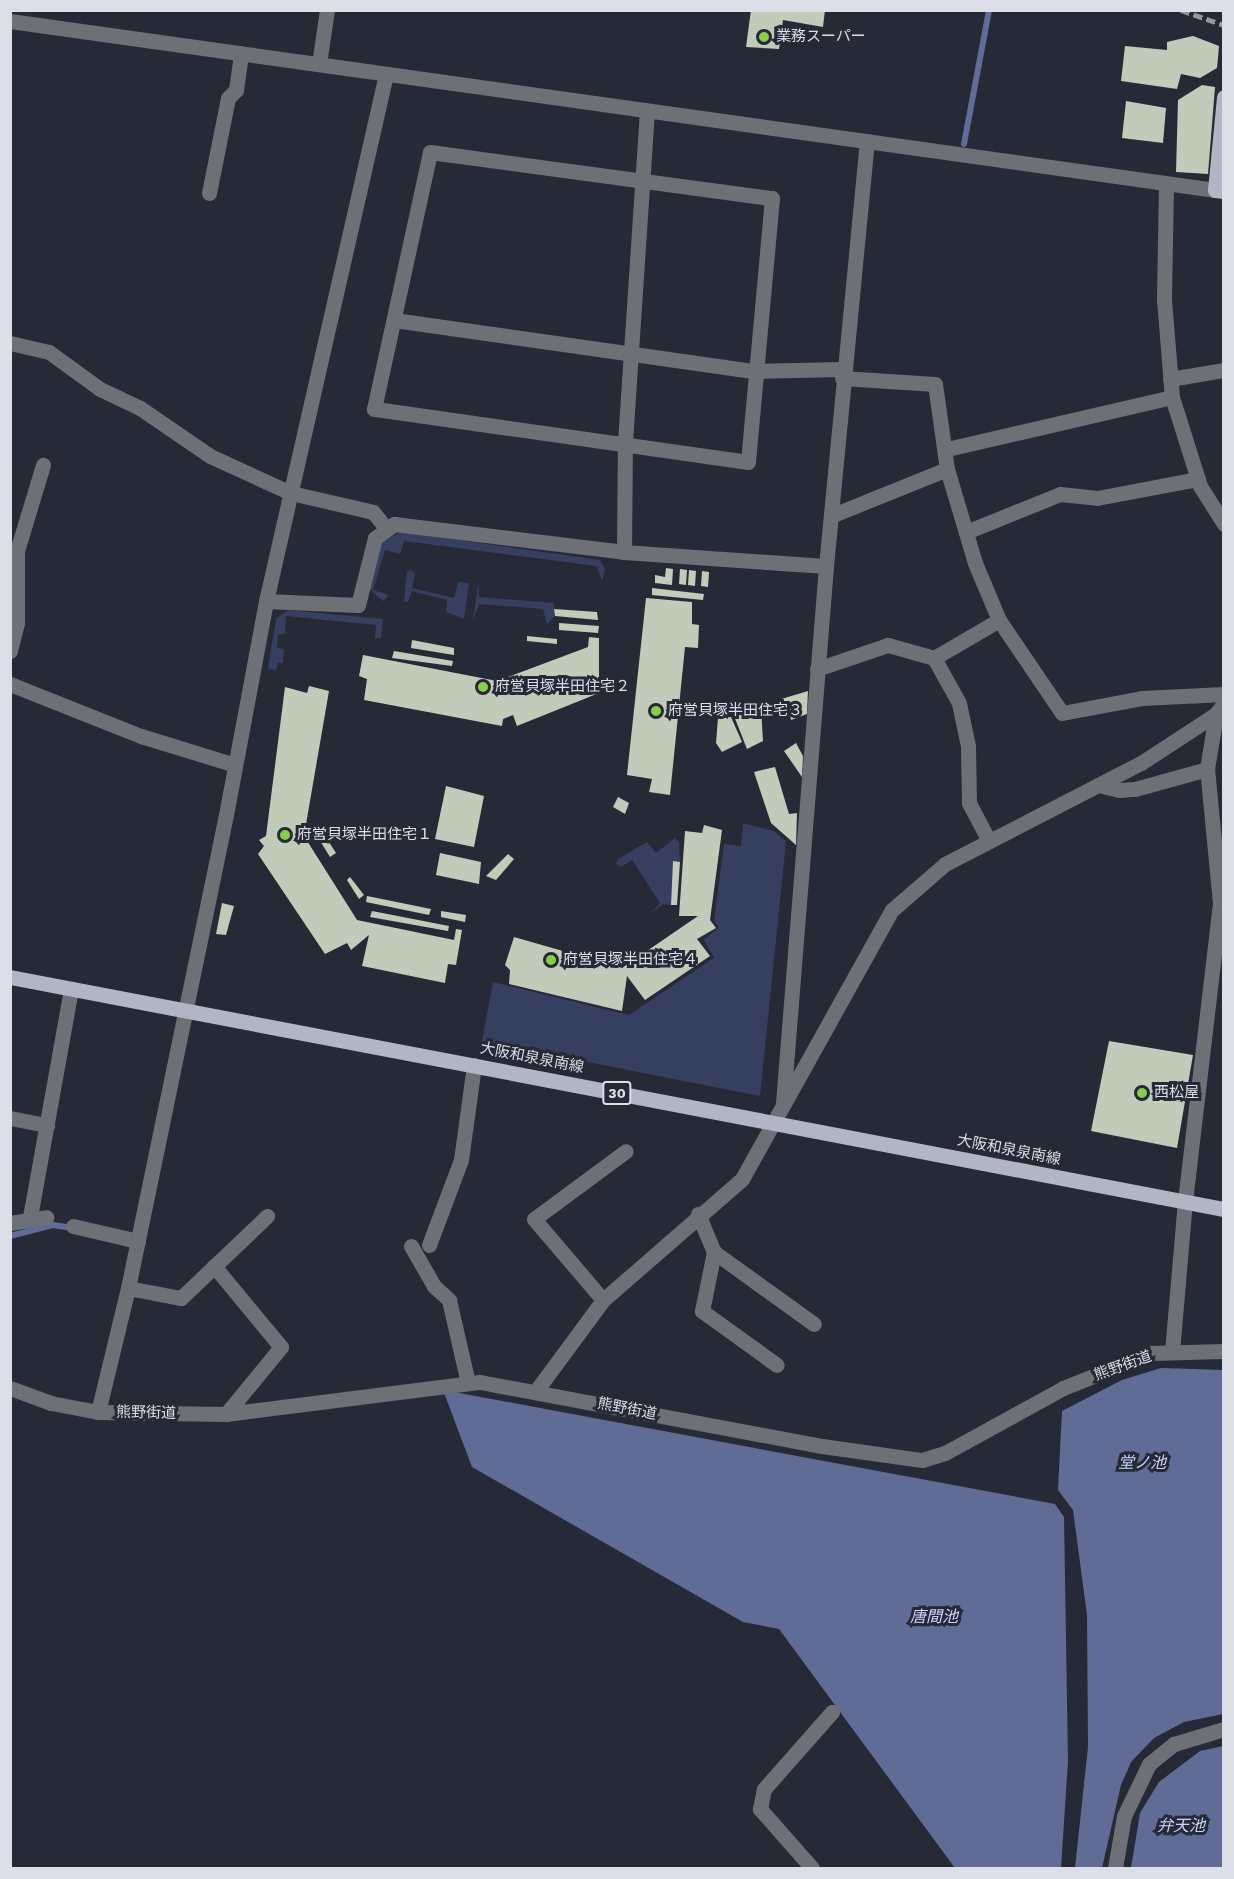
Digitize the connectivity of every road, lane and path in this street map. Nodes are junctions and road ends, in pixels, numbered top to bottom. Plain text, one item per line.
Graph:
1 (327, 10) edge
2 (10, 21) edge
3 (242, 53) junction
4 (319, 64) junction
5 (386, 74) junction
6 (1224, 97) edge
7 (647, 112) junction
8 (867, 141) junction
9 (640, 181) junction
10 (1166, 184) junction
11 (1219, 191) edge
12 (209, 193) dead end
13 (394, 320) junction
14 (10, 343) edge
15 (630, 354) junction
16 (1224, 370) edge
17 (754, 371) junction
18 (843, 373) junction
19 (1170, 379) junction
20 (1172, 397) junction
21 (625, 442) junction
22 (946, 449) junction
23 (44, 465) dead end
24 (947, 469) junction
25 (1198, 479) junction
26 (291, 493) junction
27 (832, 515) junction
28 (1224, 524) edge
29 (387, 529) junction
30 (966, 532) junction
31 (624, 552) junction
32 (826, 566) junction
33 (14, 568) edge
34 (266, 601) junction
35 (999, 620) junction
36 (10, 651) edge
37 (934, 658) junction
38 (817, 669) junction
39 (10, 684) edge
40 (1224, 694) edge
41 (1220, 708) edge
42 (235, 765) junction
43 (1206, 769) junction
44 (1098, 785) junction
45 (988, 841) junction
46 (1222, 903) edge
47 (10, 977) edge
48 (71, 989) junction
49 (183, 1011) junction
50 (474, 1065) junction
51 (783, 1109) junction
52 (10, 1118) edge
53 (776, 1124) junction
54 (47, 1125) junction
55 (626, 1151) dead end
56 (1185, 1201) junction
57 (1224, 1209) edge
58 (698, 1214) junction
59 (267, 1216) dead end
60 (30, 1217) junction
61 (47, 1217) dead end
62 (10, 1223) edge
63 (73, 1226) dead end
64 (138, 1241) junction
65 (429, 1245) dead end
66 (411, 1246) dead end
67 (714, 1252) junction
68 (214, 1266) junction
69 (128, 1288) junction
70 (603, 1300) junction
71 (814, 1324) dead end
72 (1224, 1351) edge
73 (1172, 1352) junction
74 (777, 1365) dead end
75 (468, 1383) junction
76 (10, 1388) edge
77 (536, 1391) junction
78 (98, 1412) junction
79 (226, 1414) junction
80 (832, 1712) dead end
81 (1224, 1729) edge
82 (812, 1869) edge
83 (1115, 1869) edge

1 - 4 street
2 - 3 street
3 - 4 street
3 - 12 street
4 - 5 street
5 - 7 street
5 - 26 street
6 - 11 main road
7 - 8 street
7 - 9 street
8 - 10 street
8 - 18 street
9 - 13 street
9 - 15 street
9 - 17 street
10 - 11 street
10 - 19 street
13 - 15 street
13 - 21 street
14 - 26 street
15 - 17 street
15 - 21 street
16 - 19 street
17 - 18 street
17 - 21 street
18 - 22 street
18 - 27 street
19 - 20 street
20 - 22 street
20 - 25 street
21 - 31 street
22 - 24 street
23 - 33 street
24 - 27 street
24 - 30 street
25 - 28 street
25 - 30 street
26 - 29 street
26 - 34 street
27 - 32 street
29 - 31 street
29 - 34 street
30 - 35 street
31 - 32 street
32 - 38 street
33 - 36 street
34 - 42 street
35 - 37 street
35 - 40 street
37 - 38 street
37 - 45 street
38 - 51 street
39 - 42 street
41 - 43 street
41 - 44 street
42 - 49 street
43 - 44 street
43 - 46 street
44 - 45 street
45 - 51 street
46 - 56 street
47 - 48 main road, 大阪和泉泉南線 / 30
48 - 49 main road, 大阪和泉泉南線 / 30
48 - 54 street
49 - 50 main road, 大阪和泉泉南線 / 30
49 - 64 street
50 - 53 main road, 大阪和泉泉南線 / 30
50 - 65 street
51 - 53 street
52 - 54 street
53 - 56 main road, 大阪和泉泉南線 / 30
53 - 58 street
54 - 60 street
55 - 70 street
56 - 57 main road, 大阪和泉泉南線 / 30
56 - 73 street
58 - 67 street
58 - 70 street
59 - 68 street
60 - 61 street
60 - 62 street
63 - 64 street
64 - 69 street
66 - 75 street
67 - 71 street
67 - 74 street
68 - 69 street
68 - 79 street
69 - 78 street
70 - 77 street
72 - 73 street, 熊野街道
73 - 77 street, 熊野街道
75 - 77 street, 熊野街道
75 - 79 street, 熊野街道
76 - 78 street, 熊野街道
78 - 79 street, 熊野街道
80 - 82 street
81 - 83 street

